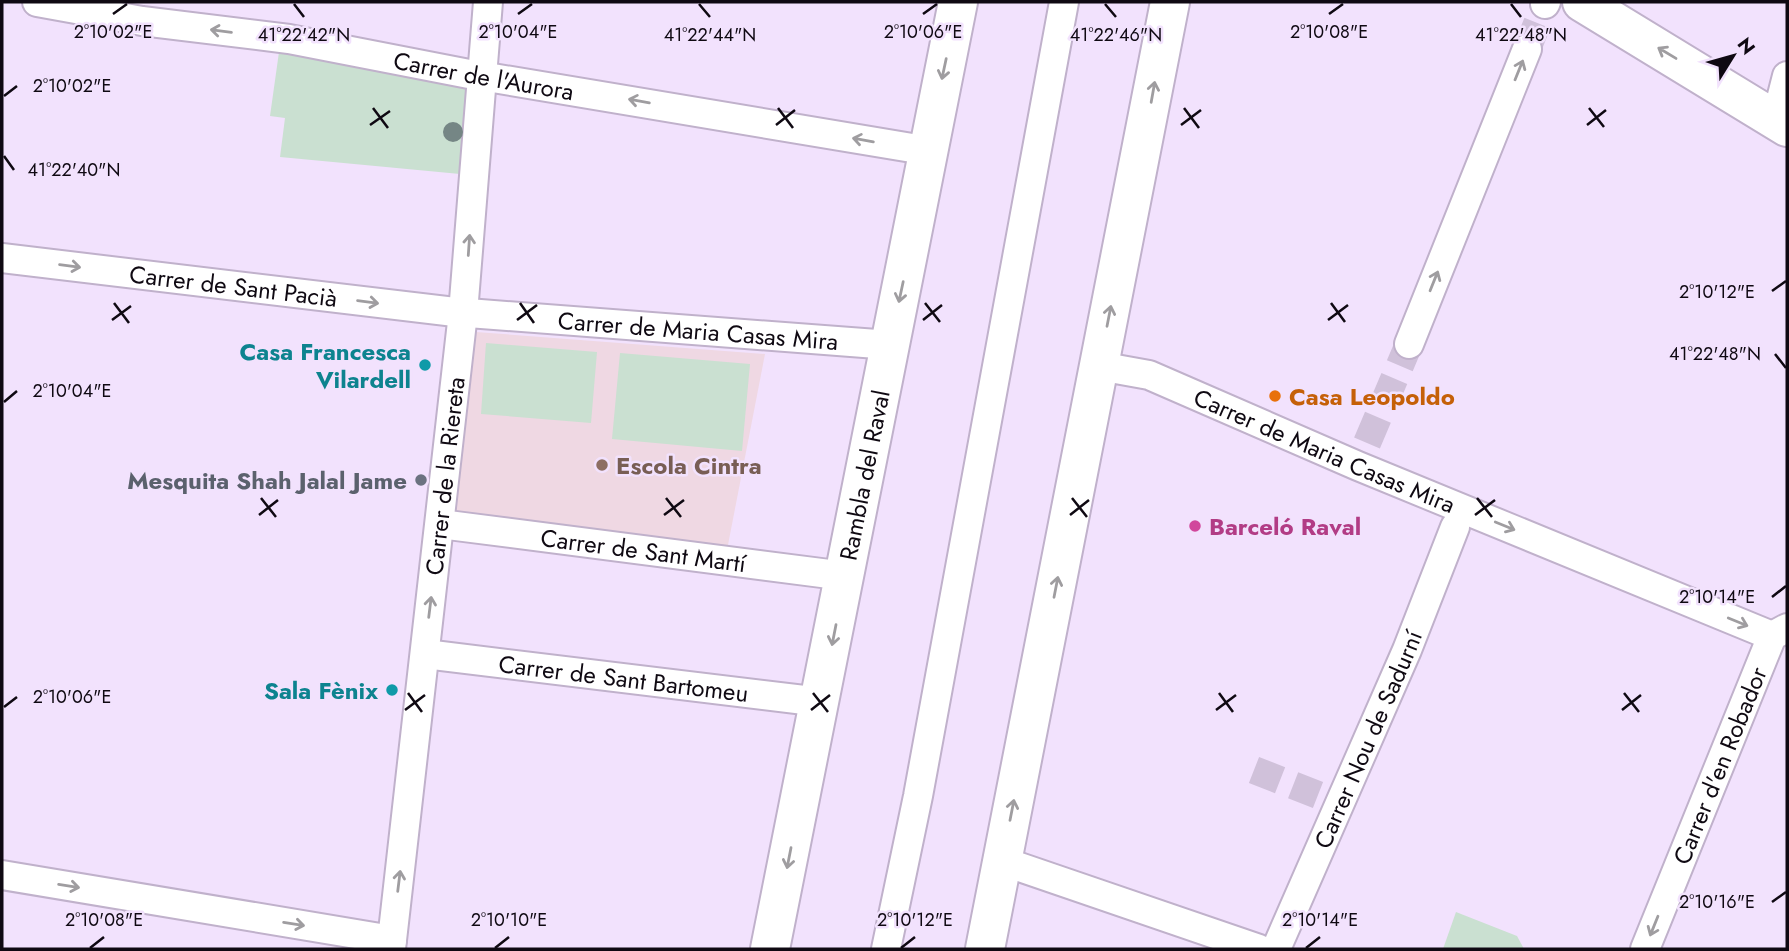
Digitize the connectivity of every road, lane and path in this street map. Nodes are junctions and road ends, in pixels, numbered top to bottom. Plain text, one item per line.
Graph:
1 (37, 2) edge
2 (488, 2) edge
3 (958, 2) edge
4 (1064, 2) edge
5 (1170, 2) edge
6 (1558, 2) edge
7 (1528, 49) tunnel mouth
8 (482, 76) junction
9 (1787, 76) edge
10 (1782, 123) edge
11 (930, 151) junction
12 (2, 258) edge
13 (463, 313) junction
14 (1409, 344) tunnel mouth
15 (890, 345) junction
16 (1099, 366) junction
17 (440, 524) junction
18 (1455, 527) dead end
19 (845, 576) junction
20 (1780, 632) edge
21 (425, 654) junction
22 (821, 702) junction
23 (1002, 861) junction
24 (2, 875) edge
25 (392, 945) edge
26 (770, 949) edge
27 (886, 949) edge
28 (985, 949) edge
29 (1259, 949) edge
30 (1276, 949) edge
31 (1644, 949) edge

8 -> 1 street, Carrer de l'Aurora
2 - 8 street, Carrer de la Riereta
3 -> 11 street, Rambla del Raval
4 - 27 street
16 -> 5 street
10 -> 6 street
14 -> 7 street
11 -> 8 street, Carrer de l'Aurora
13 -> 8 street, Carrer de la Riereta
9 - 10 street
11 -> 15 street, Rambla del Raval
12 -> 13 street, Carrer de Sant Pacià
13 - 15 street, Carrer de Maria Casas Mira
13 - 17 street, Carrer de la Riereta
15 - 19 street, Rambla del Raval
16 -> 20 street, Carrer de Maria Casas Mira
23 -> 16 street
17 - 19 street, Carrer de Sant Martí
21 -> 17 street, Carrer de la Riereta
18 - 30 street, Carrer Nou de Sadurní
19 -> 22 street, Rambla del Raval
20 -> 31 street, Carrer d'en Robador
21 - 22 street, Carrer de Sant Bartomeu
25 -> 21 street, Carrer de la Riereta
22 -> 26 street, Rambla del Raval
23 - 28 street
23 - 29 street
24 -> 25 street

